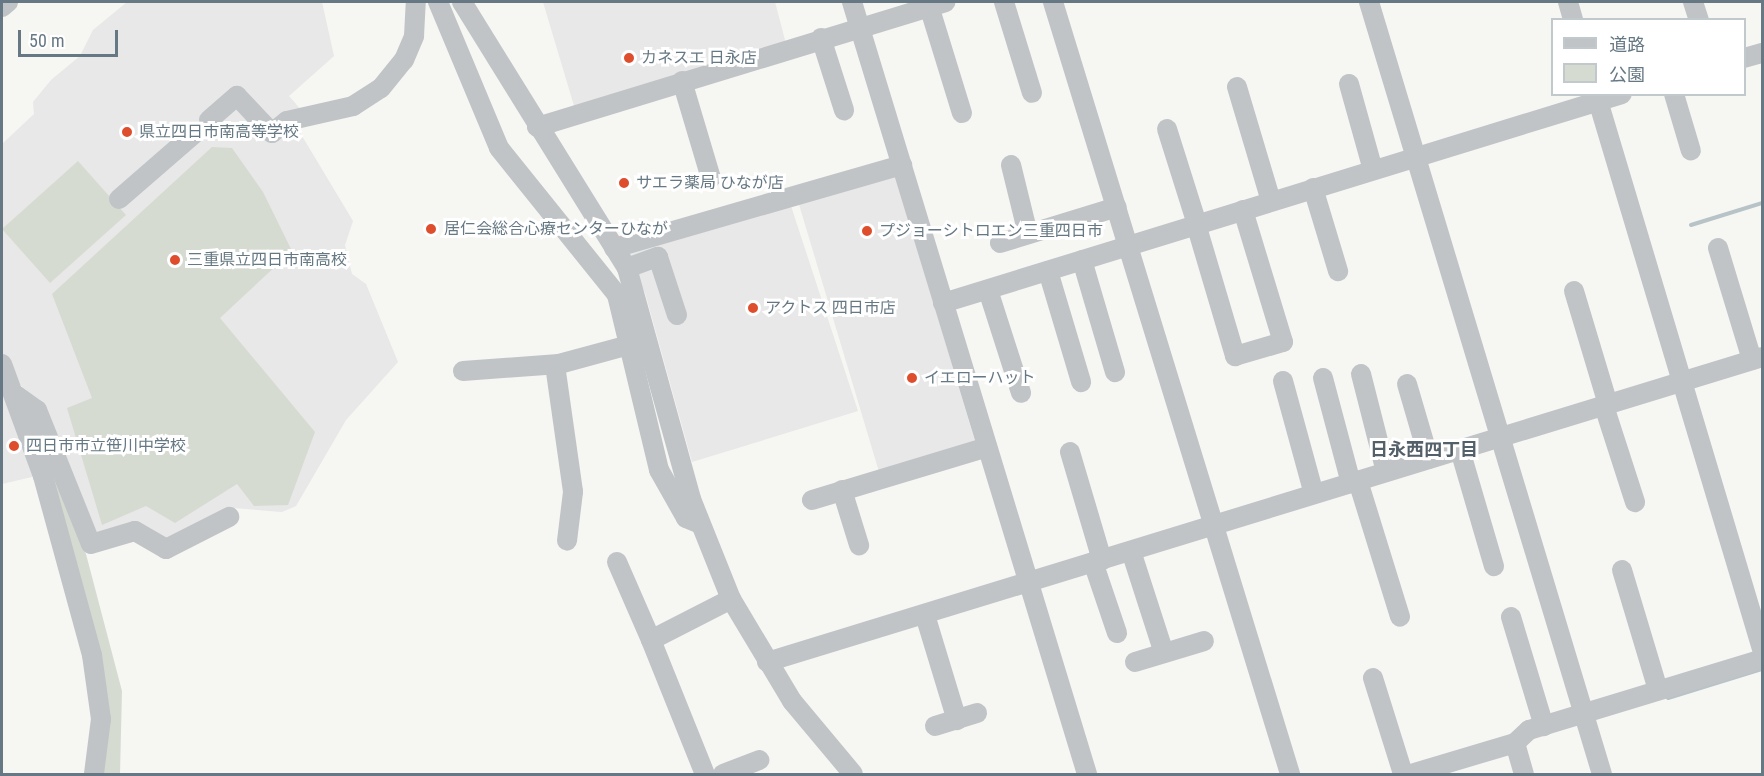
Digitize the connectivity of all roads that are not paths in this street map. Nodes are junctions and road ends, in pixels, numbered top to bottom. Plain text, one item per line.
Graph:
1 (8, 2) edge
2 (416, 2) edge
3 (438, 2) edge
4 (462, 2) edge
5 (852, 2) edge
6 (1004, 2) edge
7 (1053, 2) edge
8 (1369, 2) edge
9 (1568, 2) edge
10 (1694, 2) edge
11 (937, 4) edge
12 (2, 7) edge
13 (1572, 18) edge
14 (1698, 18) edge
15 (860, 26) junction
16 (821, 38) junction
17 (1762, 53) edge
18 (1746, 57) edge
19 (682, 81) junction
20 (1349, 84) dead end
21 (1237, 87) dead end
22 (1032, 93) dead end
23 (1675, 96) edge
24 (1597, 98) edge
25 (844, 110) dead end
26 (962, 113) dead end
27 (537, 127) junction
28 (1167, 129) dead end
29 (1691, 151) dead end
30 (1417, 156) junction
31 (902, 165) junction
32 (1011, 165) dead end
33 (1373, 170) junction
34 (711, 178) dead end
35 (1313, 188) junction
36 (119, 199) dead end
37 (1271, 201) junction
38 (1117, 207) junction
39 (1242, 210) junction
40 (1196, 224) junction
41 (1028, 234) junction
42 (1000, 243) dead end
43 (1129, 245) junction
44 (614, 248) junction
45 (1719, 248) dead end
46 (1082, 260) junction
47 (627, 268) junction
48 (1048, 271) junction
49 (1338, 271) dead end
50 (988, 290) junction
51 (1574, 291) dead end
52 (943, 303) junction
53 (677, 315) dead end
54 (629, 345) junction
55 (1757, 358) edge
56 (2, 364) edge
57 (555, 365) junction
58 (463, 371) dead end
59 (1115, 372) dead end
60 (1361, 374) dead end
61 (1323, 378) dead end
62 (1686, 380) junction
63 (1283, 381) dead end
64 (1082, 382) dead end
65 (1407, 384) dead end
66 (1021, 393) dead end
67 (16, 395) junction
68 (1606, 405) junction
69 (1502, 437) junction
70 (987, 447) junction
71 (1460, 450) junction
72 (1070, 452) dead end
73 (1429, 459) junction
74 (1386, 472) junction
75 (1354, 482) junction
76 (842, 490) junction
77 (1314, 494) junction
78 (812, 500) dead end
79 (1635, 502) dead end
80 (229, 517) dead end
81 (700, 524) junction
82 (1214, 524) junction
83 (567, 541) dead end
84 (859, 544) dead end
85 (1131, 551) junction
86 (1098, 561) junction
87 (617, 562) dead end
88 (1494, 566) dead end
89 (1622, 570) dead end
90 (1029, 581) junction
91 (731, 599) junction
92 (925, 615) junction
93 (1400, 617) dead end
94 (1510, 617) dead end
95 (1117, 633) dead end
96 (651, 640) junction
97 (1204, 641) dead end
98 (1762, 649) edge
99 (1164, 653) junction
100 (1762, 659) edge
101 (767, 662) junction
102 (1135, 662) dead end
103 (1373, 678) dead end
104 (1658, 690) junction
105 (977, 713) dead end
106 (1584, 713) junction
107 (957, 720) junction
108 (935, 726) dead end
109 (1544, 726) junction
110 (1515, 743) junction
111 (759, 760) dead end
112 (94, 774) edge
113 (705, 774) edge
114 (723, 774) edge
115 (853, 774) edge
116 (1087, 774) edge
117 (1290, 774) edge
118 (1403, 774) edge
119 (1410, 774) edge
120 (1524, 774) edge
121 (1602, 774) edge

1 - 12 street
2 - 36 street
3 - 54 street
4 - 27 street
5 - 15 street
6 - 22 street
7 - 38 street
8 - 30 street
9 - 13 street
10 - 14 street
11 - 15 street
11 - 26 street
15 - 16 street
15 - 31 street
16 - 19 street
16 - 25 street
17 - 18 street
19 - 27 street
19 - 34 street
20 - 33 street
21 - 37 street
23 - 29 street
24 - 30 street
24 - 62 street
27 - 44 street
28 - 40 street
30 - 33 street
30 - 69 street
31 - 44 street
31 - 52 street
32 - 41 street
33 - 35 street
35 - 37 street
35 - 49 street
37 - 39 street
38 - 41 street
38 - 43 street
39 - 40 street
39 - 40 street
40 - 43 street
41 - 42 street
43 - 46 street
43 - 82 street
44 - 47 street
45 - 55 street
46 - 48 street
46 - 59 street
47 - 53 street
47 - 81 street
48 - 50 street
48 - 64 street
50 - 52 street
50 - 66 street
51 - 68 street
52 - 70 street
54 - 57 street
54 - 81 street
55 - 62 street
56 - 67 street
57 - 58 street
57 - 83 street
60 - 74 street
61 - 75 street
62 - 68 street
62 - 98 street
63 - 77 street
65 - 73 street
67 - 80 street
67 - 112 street
68 - 69 street
68 - 79 street
69 - 71 street
69 - 106 street
70 - 76 street
70 - 90 street
71 - 73 street
71 - 88 street
72 - 86 street
73 - 74 street
74 - 75 street
75 - 77 street
75 - 93 street
76 - 78 street
76 - 84 street
77 - 82 street
81 - 91 street
82 - 85 street
82 - 117 street
85 - 86 street
85 - 99 street
86 - 90 street
86 - 95 street
87 - 96 street
89 - 104 street
90 - 92 street
90 - 116 street
91 - 96 street
91 - 101 street
92 - 101 street
92 - 107 street
94 - 109 street
96 - 113 street
97 - 99 street
99 - 102 street
100 - 104 street
101 - 115 street
103 - 118 street
104 - 106 street
105 - 107 street
106 - 109 street
106 - 121 street
107 - 108 street
109 - 110 street
110 - 119 street
110 - 120 street
111 - 114 street

